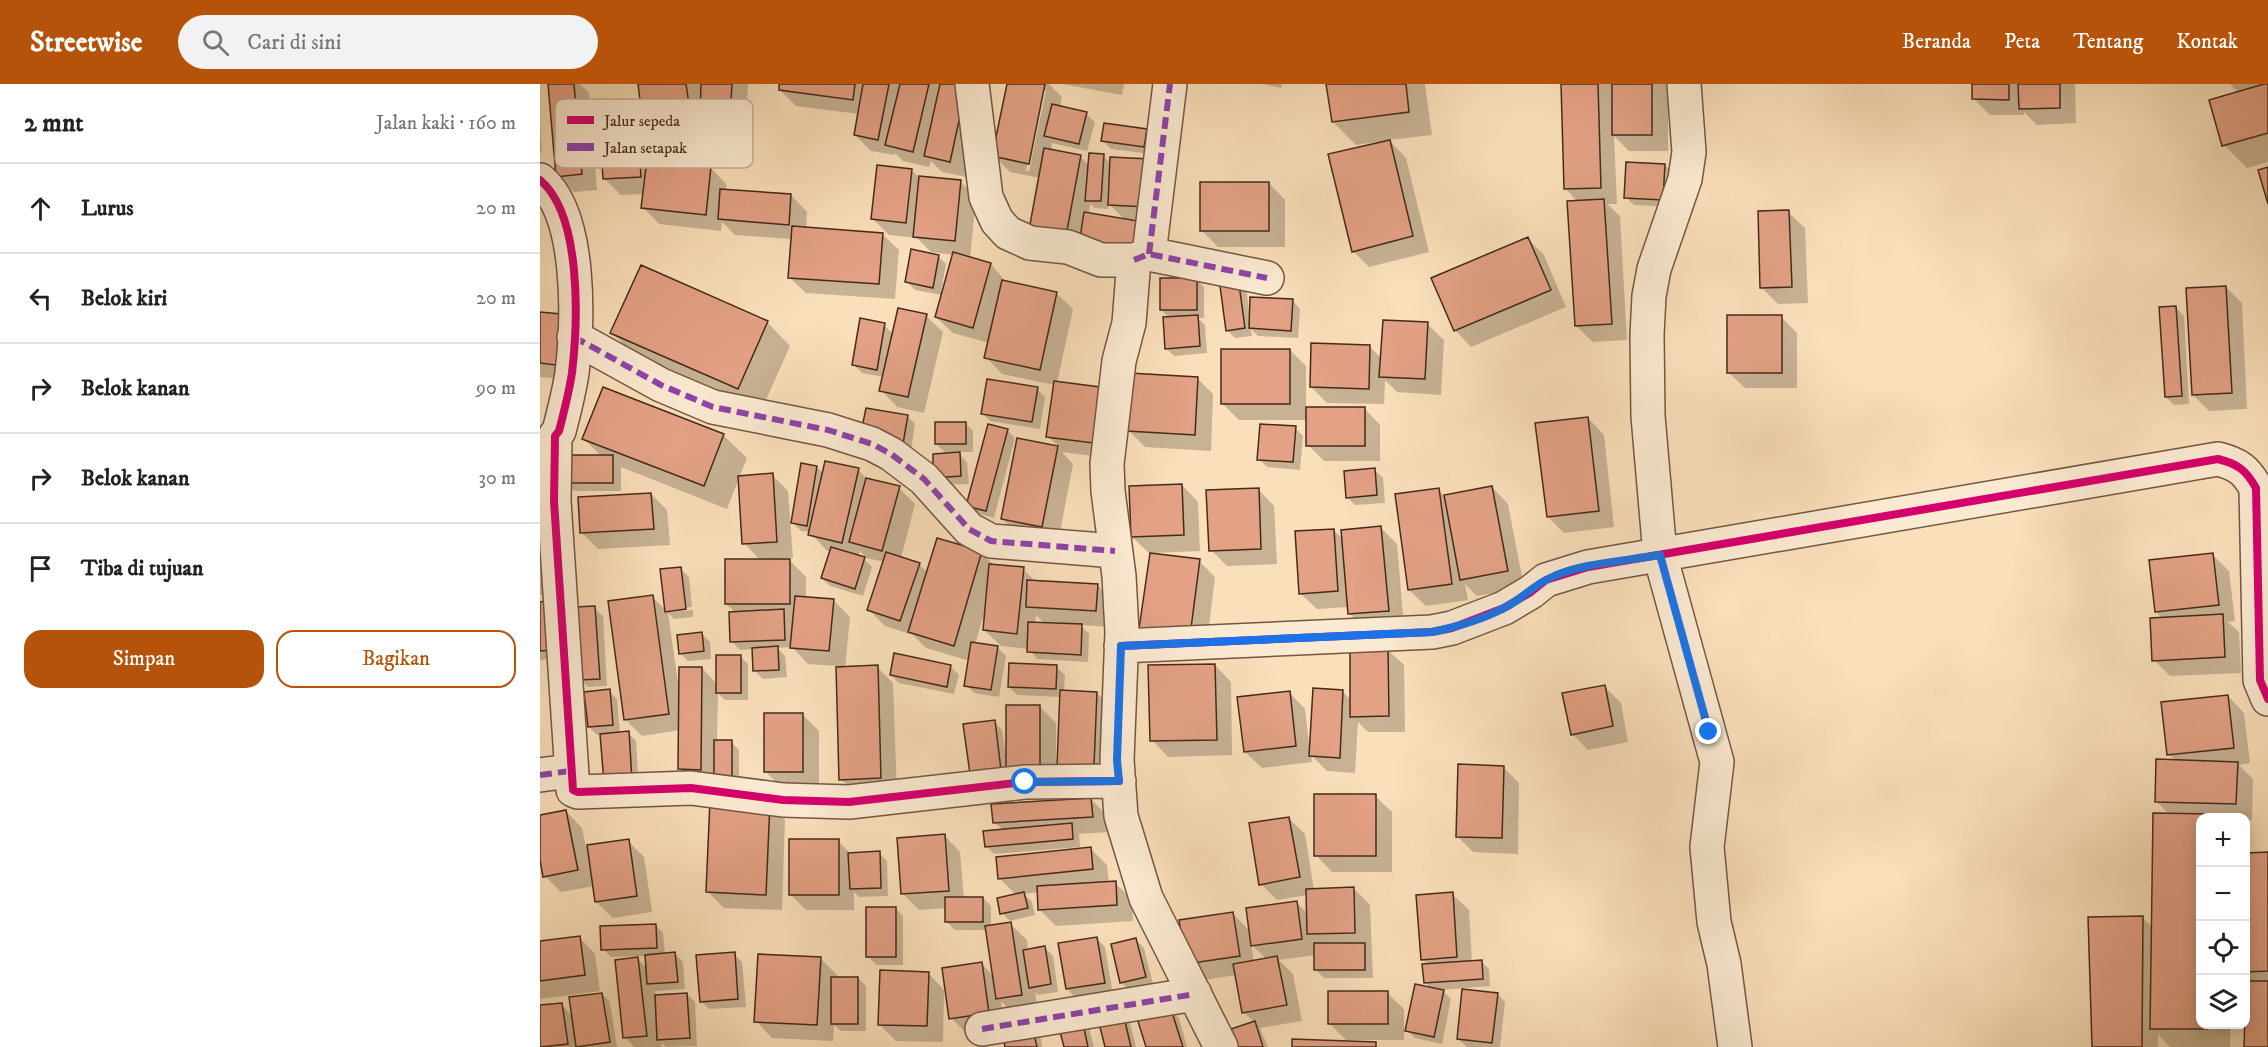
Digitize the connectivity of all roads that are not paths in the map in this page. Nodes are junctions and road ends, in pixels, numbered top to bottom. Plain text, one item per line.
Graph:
1 (972, 84) edge
2 (1170, 84) edge
3 (1684, 84) edge
4 (540, 180) edge
5 (1142, 257) junction
6 (1267, 278) dead end
7 (574, 336) junction
8 (547, 436) edge
9 (1115, 551) junction
10 (1660, 555) junction
11 (1121, 646) junction
12 (2268, 699) edge
13 (555, 773) edge
14 (1119, 781) junction
15 (1195, 994) junction
16 (982, 1029) dead end
17 (1221, 1047) edge
18 (1735, 1047) edge

1 - 5 street
2 - 5 street
3 - 10 street
4 - 7 street
5 - 6 street
5 - 9 street
7 - 8 street
7 - 9 street
8 - 13 street
9 - 11 street
10 - 11 street
10 - 12 street
10 - 18 street
11 - 14 street
13 - 14 street
14 - 15 street
15 - 16 street
15 - 17 street

